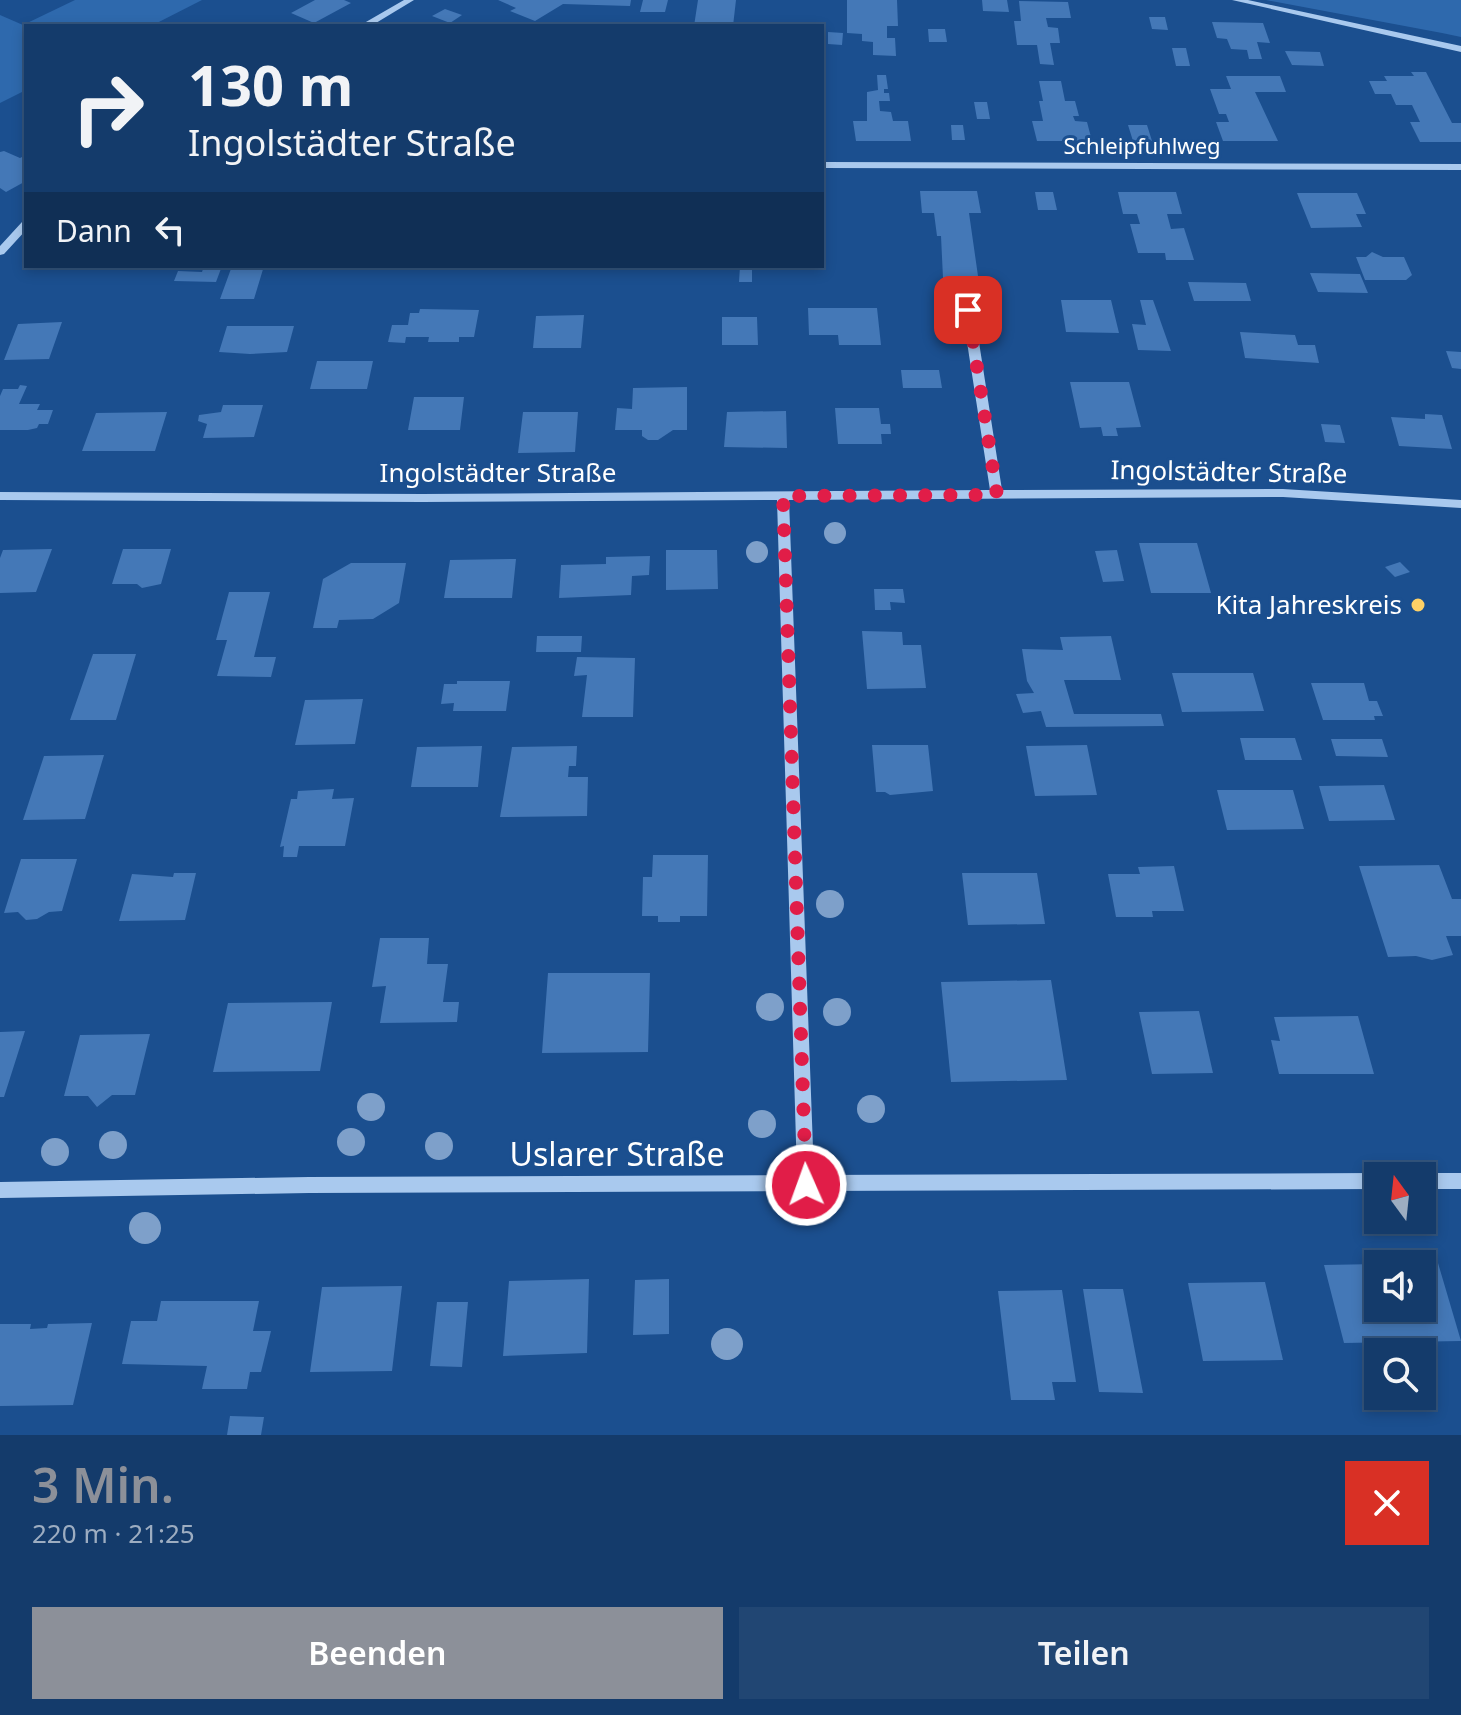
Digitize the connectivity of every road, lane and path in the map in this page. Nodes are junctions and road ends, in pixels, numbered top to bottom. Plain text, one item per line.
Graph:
1 (410, 0) edge
2 (1236, 0) edge
3 (368, 24) edge
4 (1461, 49) edge
5 (824, 165) edge
6 (1461, 167) edge
7 (24, 226) edge
8 (0, 252) edge
9 (968, 310) dead end
10 (997, 495) junction
11 (0, 496) edge
12 (783, 496) junction
13 (1461, 504) edge
14 (1364, 1181) edge
15 (1436, 1181) edge
16 (1461, 1181) edge
17 (806, 1185) junction
18 (0, 1190) edge

1 - 3 street
2 - 4 street
5 - 6 street, Schleipfuhlweg
7 - 8 street
9 - 10 street
10 - 12 street, Ingolstädter Straße
10 - 13 street, Ingolstädter Straße
11 - 12 street, Ingolstädter Straße
12 - 17 street
14 - 17 street, Uslarer Straße
15 - 16 street
17 - 18 street, Uslarer Straße

